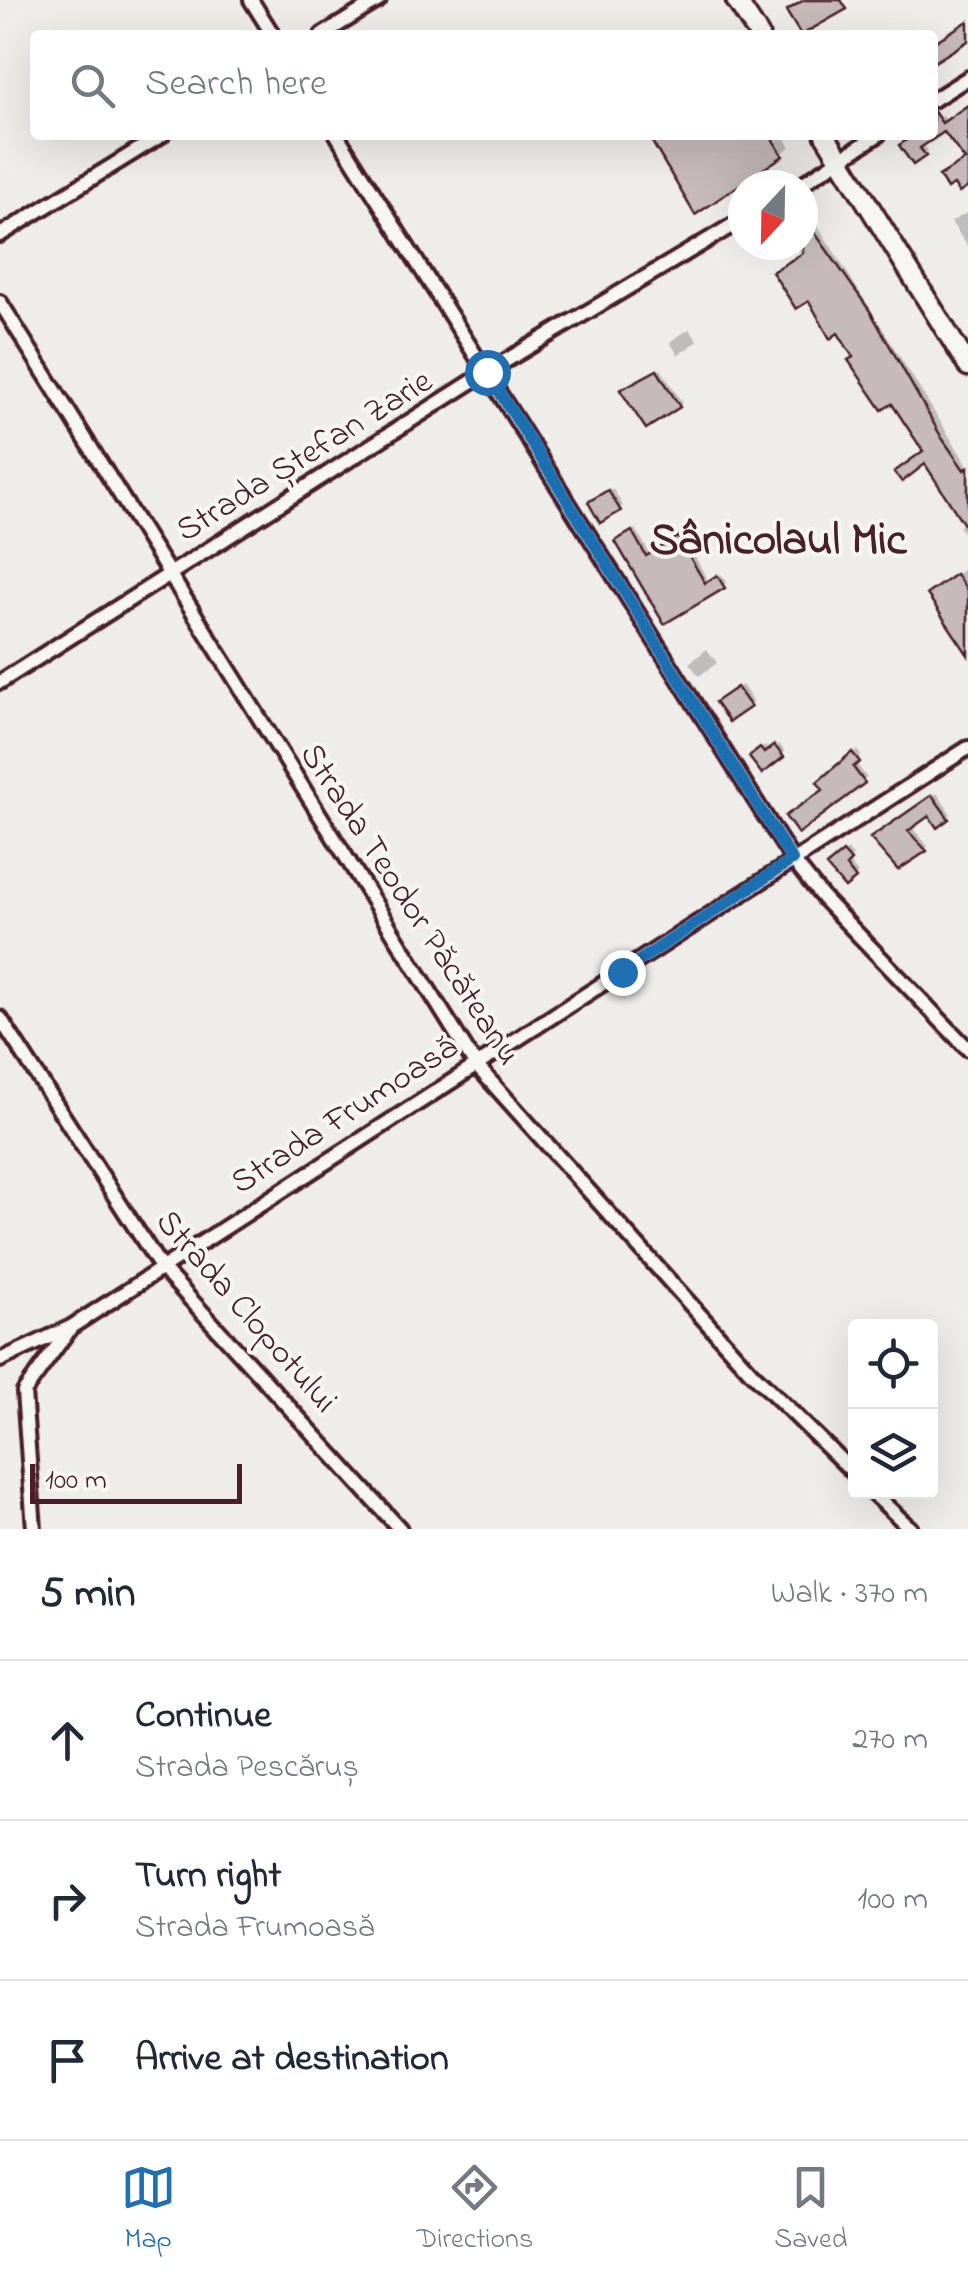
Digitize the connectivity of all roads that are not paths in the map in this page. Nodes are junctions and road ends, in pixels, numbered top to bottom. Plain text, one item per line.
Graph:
1 (251, 0) edge
2 (379, 0) edge
3 (736, 0) edge
4 (270, 30) edge
5 (330, 30) edge
6 (756, 30) edge
7 (968, 78) edge
8 (938, 97) edge
9 (154, 140) edge
10 (340, 140) edge
11 (828, 140) edge
12 (871, 140) edge
13 (841, 160) junction
14 (818, 174) edge
15 (728, 228) edge
16 (0, 236) edge
17 (0, 302) edge
18 (968, 366) edge
19 (487, 372) junction
20 (167, 576) junction
21 (0, 682) edge
22 (968, 748) edge
23 (792, 860) junction
24 (0, 1018) edge
25 (968, 1050) edge
26 (475, 1064) junction
27 (160, 1266) junction
28 (71, 1327) junction
29 (0, 1360) edge
30 (848, 1467) edge
31 (879, 1499) edge
32 (34, 1529) edge
33 (400, 1529) edge
34 (911, 1529) edge

1 - 4 street
2 - 5 street
3 - 6 main road
7 - 8 street
9 - 16 street
10 - 19 street
11 - 13 main road
12 - 13 street
13 - 14 street
13 - 18 main road
15 - 19 street, Strada Ștefan Zarie
17 - 20 street, Strada Teodor Păcăteanu
19 - 20 street, Strada Ștefan Zarie
19 - 23 street
20 - 21 street, Strada Ștefan Zarie
20 - 26 street, Strada Teodor Păcăteanu
22 - 23 street, Strada Frumoasă
23 - 25 street
23 - 26 street, Strada Frumoasă
24 - 27 street, Strada Clopotului
26 - 27 street, Strada Frumoasă
26 - 30 street, Strada Teodor Păcăteanu
27 - 28 street, Strada Frumoasă
27 - 33 street, Strada Clopotului
28 - 29 street, Strada Frumoasă
28 - 32 street
31 - 34 street

